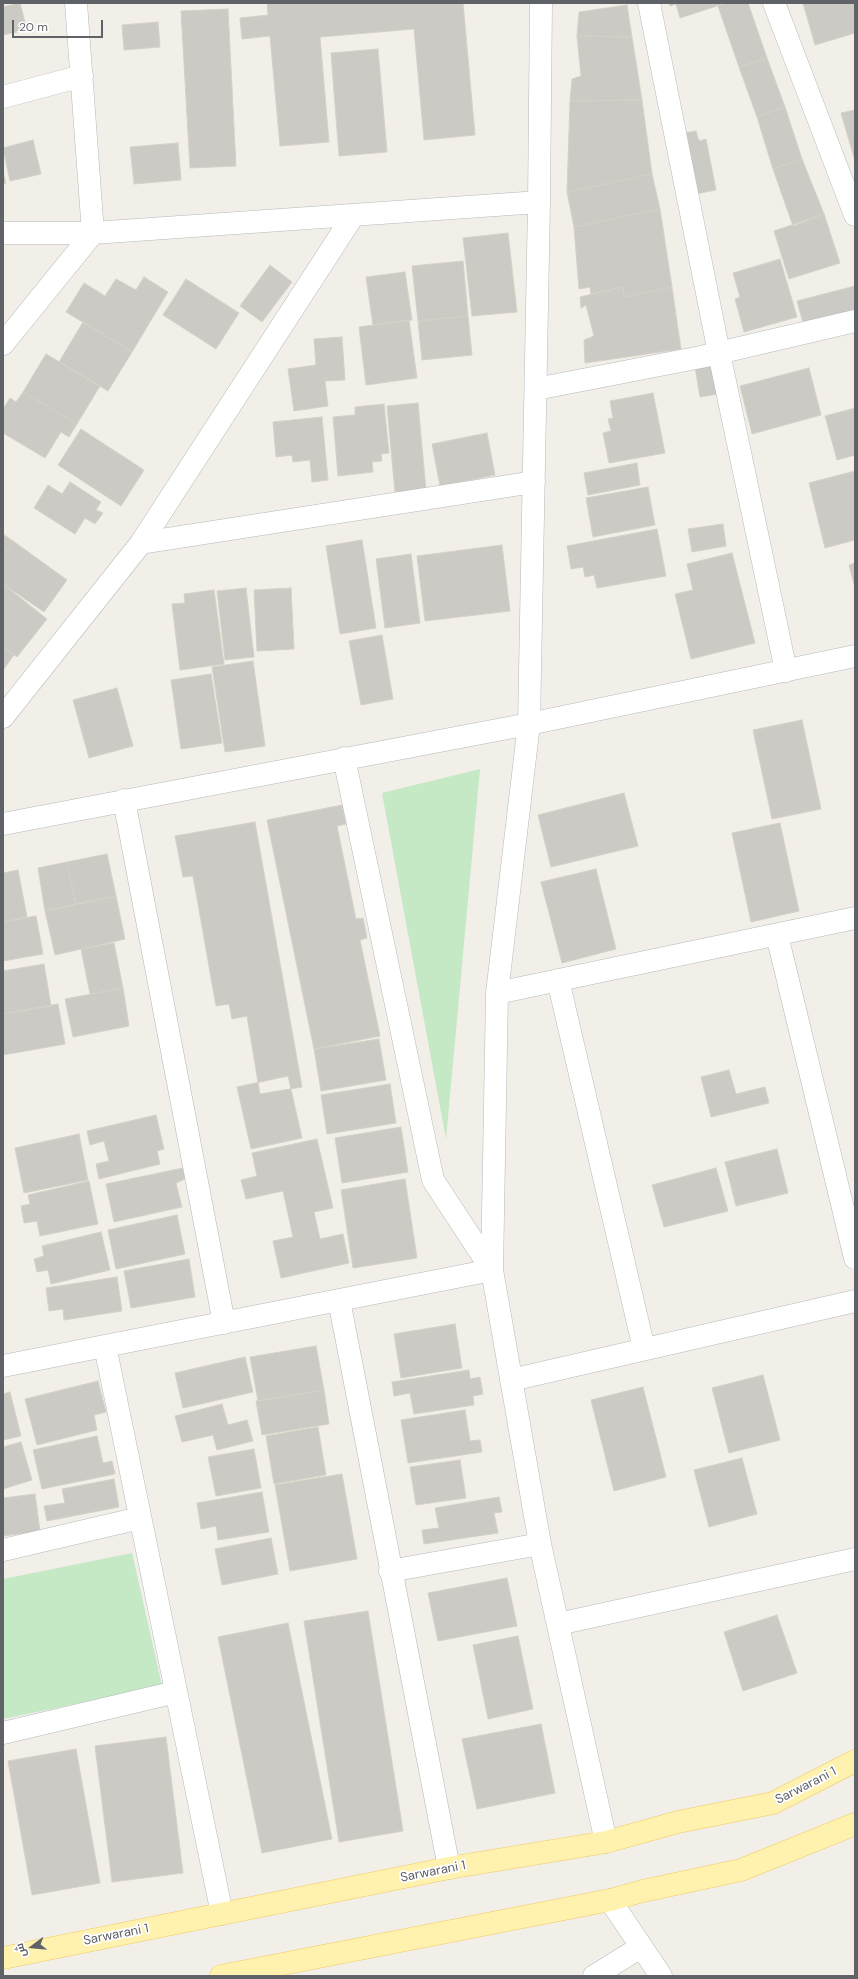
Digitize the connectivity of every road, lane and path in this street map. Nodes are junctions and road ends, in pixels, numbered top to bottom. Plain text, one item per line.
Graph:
1 (76, 3) edge
2 (541, 3) edge
3 (649, 3) edge
4 (774, 3) edge
5 (82, 76) junction
6 (3, 97) edge
7 (539, 202) junction
8 (855, 215) edge
9 (353, 216) junction
10 (3, 233) edge
11 (93, 234) junction
12 (855, 321) edge
13 (3, 344) edge
14 (719, 353) junction
15 (536, 389) junction
16 (534, 482) junction
17 (141, 543) junction
18 (855, 656) edge
19 (786, 671) junction
20 (3, 717) edge
21 (529, 724) junction
22 (344, 758) junction
23 (124, 800) junction
24 (3, 824) edge
25 (855, 918) edge
26 (777, 935) junction
27 (558, 980) junction
28 (498, 993) junction
29 (855, 1258) edge
30 (492, 1270) junction
31 (339, 1300) junction
32 (855, 1301) edge
33 (224, 1323) junction
34 (105, 1346) junction
35 (644, 1349) junction
36 (3, 1366) edge
37 (511, 1380) junction
38 (140, 1518) junction
39 (540, 1544) junction
40 (3, 1550) edge
41 (855, 1559) edge
42 (390, 1570) junction
43 (558, 1624) junction
44 (176, 1692) junction
45 (3, 1733) edge
46 (855, 1761) edge
47 (855, 1824) edge
48 (606, 1842) junction
49 (449, 1868) junction
50 (610, 1900) junction
51 (222, 1914) junction
52 (641, 1947) junction
53 (3, 1958) edge
54 (221, 1976) edge
55 (594, 1976) edge
56 (661, 1976) edge

1 - 5 street
2 - 7 street
3 - 14 street
4 - 8 street
5 - 6 street
5 - 11 street
7 - 9 street
7 - 15 street
9 - 11 street
9 - 17 street
10 - 11 street
11 - 13 street
12 - 14 street
14 - 15 street
14 - 19 street
15 - 16 street
16 - 17 street
16 - 21 street
17 - 20 street
18 - 19 street
19 - 21 street
21 - 22 street
21 - 28 street
22 - 23 street
22 - 30 street
23 - 24 street
23 - 33 street
25 - 26 street
26 - 27 street
26 - 29 street
27 - 28 street
27 - 35 street
28 - 30 street
30 - 31 street
30 - 37 street
31 - 33 street
31 - 42 street
32 - 35 street
33 - 34 street
34 - 36 street
34 - 38 street
35 - 37 street
37 - 39 street
38 - 40 street
38 - 44 street
39 - 42 street
39 - 43 street
41 - 43 street
42 - 49 street
43 - 48 street
44 - 45 street
44 - 51 street
46 - 48 main road, Sarwarani 1
47 - 50 main road
48 - 49 main road, Sarwarani 1
49 - 51 main road, Sarwarani 1
50 - 52 street
50 - 54 main road
51 - 53 main road, Sarwarani 1
52 - 55 street
52 - 56 street

